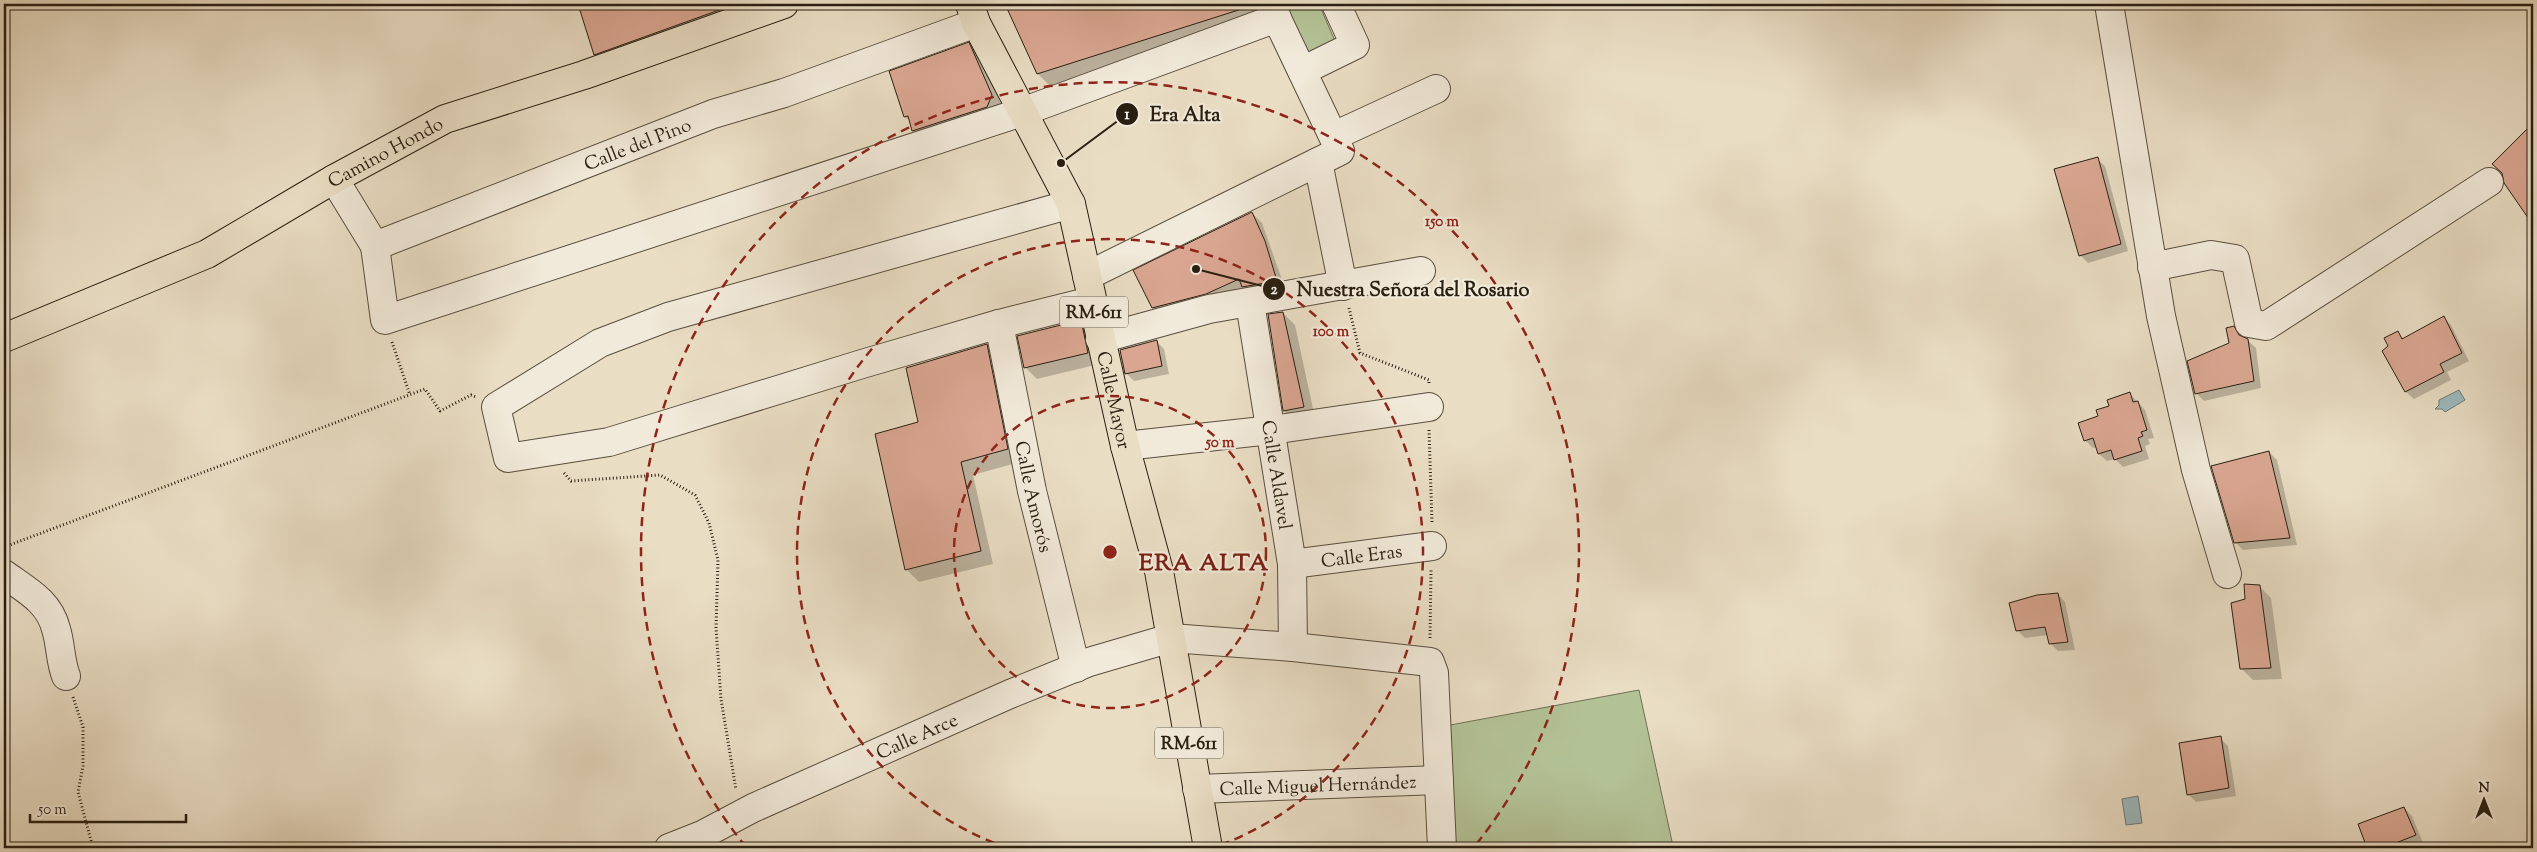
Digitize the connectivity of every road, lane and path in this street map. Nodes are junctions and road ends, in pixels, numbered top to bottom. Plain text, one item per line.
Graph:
1 (784, 4) edge
2 (1336, 4) edge
3 (2109, 4) edge
4 (973, 9) edge
5 (1274, 11) edge
6 (1302, 71) junction
7 (1436, 89) dead end
8 (1022, 112) junction
9 (1334, 136) junction
10 (1318, 162) junction
11 (334, 179) junction
12 (2489, 182) dead end
13 (1071, 204) junction
14 (374, 246) junction
15 (2152, 267) junction
16 (1421, 271) dead end
17 (1343, 286) junction
18 (1089, 288) junction
19 (1250, 303) junction
20 (385, 320) junction
21 (999, 324) junction
22 (4, 338) edge
23 (1100, 338) junction
24 (410, 395) junction
25 (496, 407) junction
26 (1429, 407) junction
27 (1272, 430) junction
28 (1125, 446) junction
29 (550, 452) junction
30 (1432, 546) junction
31 (4, 547) edge
32 (1292, 564) junction
33 (4, 574) edge
34 (2227, 574) dead end
35 (1171, 638) junction
36 (1293, 647) junction
37 (1430, 662) junction
38 (1076, 668) junction
39 (66, 676) joint
40 (1439, 780) junction
41 (1197, 789) junction
42 (740, 814) junction
43 (680, 846) edge
44 (93, 848) edge
45 (1208, 848) edge
46 (1442, 848) edge

1 - 11 main road, Camino Hondo
2 - 6 street
3 - 15 street
4 - 8 main road, Calle Mayor / RM-611
4 - 14 street, Calle del Pino
5 - 6 street
5 - 8 street
6 - 9 street
7 - 9 street
8 - 13 main road, Calle Mayor / RM-611
8 - 20 street
9 - 10 street
10 - 17 street
10 - 18 street
11 - 14 street
11 - 22 main road, Camino Hondo
12 - 15 street
13 - 18 main road, Calle Mayor / RM-611
13 - 25 street
14 - 20 street
15 - 34 street
16 - 17 street
17 - 19 street
17 - 26 path
18 - 21 street
18 - 23 main road, Calle Mayor / RM-611
19 - 23 street
19 - 27 street, Calle Aldavel
20 - 24 path
21 - 29 street
21 - 38 street, Calle Amorós
23 - 28 main road, Calle Mayor / RM-611
24 - 25 path
24 - 31 path
25 - 29 street
26 - 27 street
26 - 30 path
27 - 28 street
27 - 32 street, Calle Aldavel
28 - 35 main road, Calle Mayor / RM-611
29 - 42 path
30 - 32 street, Calle Eras
30 - 37 path
32 - 36 street, Calle Aldavel
33 - 39 street
35 - 36 street
35 - 38 street, Calle Arce
35 - 41 main road, RM-611
36 - 37 street
37 - 40 street
38 - 42 street, Calle Arce
39 - 44 path
40 - 41 street, Calle Miguel Hernández
40 - 46 street
41 - 45 main road, RM-611
42 - 43 street, Calle Arce

